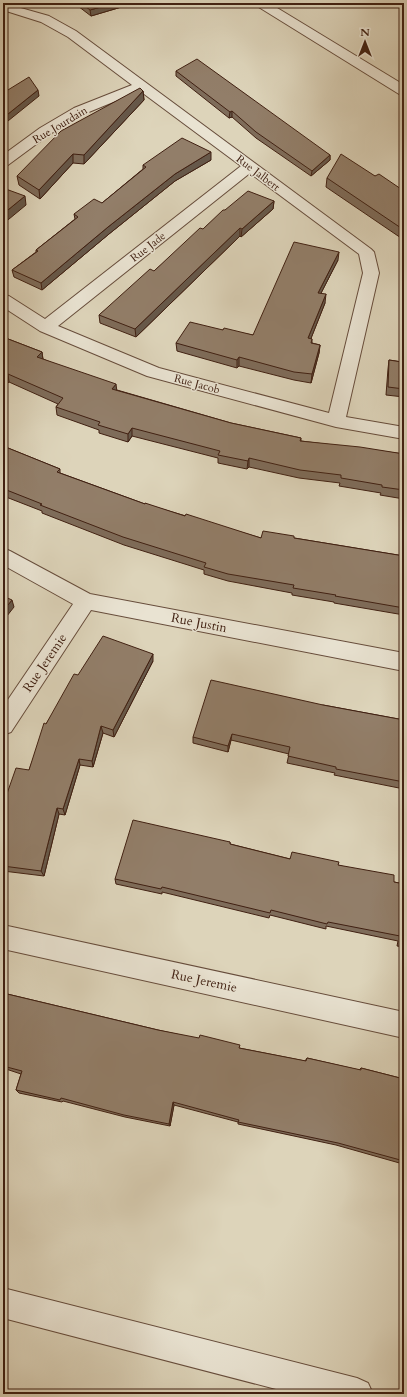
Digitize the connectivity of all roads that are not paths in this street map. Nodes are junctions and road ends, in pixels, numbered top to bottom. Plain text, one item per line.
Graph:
1 (260, 3) edge
2 (3, 6) edge
3 (142, 85) junction
4 (404, 91) edge
5 (3, 162) edge
6 (249, 166) junction
7 (3, 300) edge
8 (46, 327) junction
9 (336, 421) junction
10 (404, 433) edge
11 (3, 556) edge
12 (86, 601) junction
13 (404, 662) edge
14 (3, 725) edge
15 (3, 937) edge
16 (404, 1025) edge
17 (3, 1303) edge
18 (357, 1394) edge

1 - 4 street
2 - 3 street, Rue Jalbert
3 - 5 street, Rue Jourdain
3 - 6 street, Rue Jalbert
6 - 8 street, Rue Jade
6 - 9 street, Rue Jalbert
7 - 8 street, Rue Jacob
8 - 9 street, Rue Jacob
9 - 10 street, Rue Jacob
11 - 12 street, Rue Justin
12 - 13 street, Rue Justin
12 - 14 street, Rue Jeremie
15 - 16 street, Rue Jeremie
17 - 18 street

